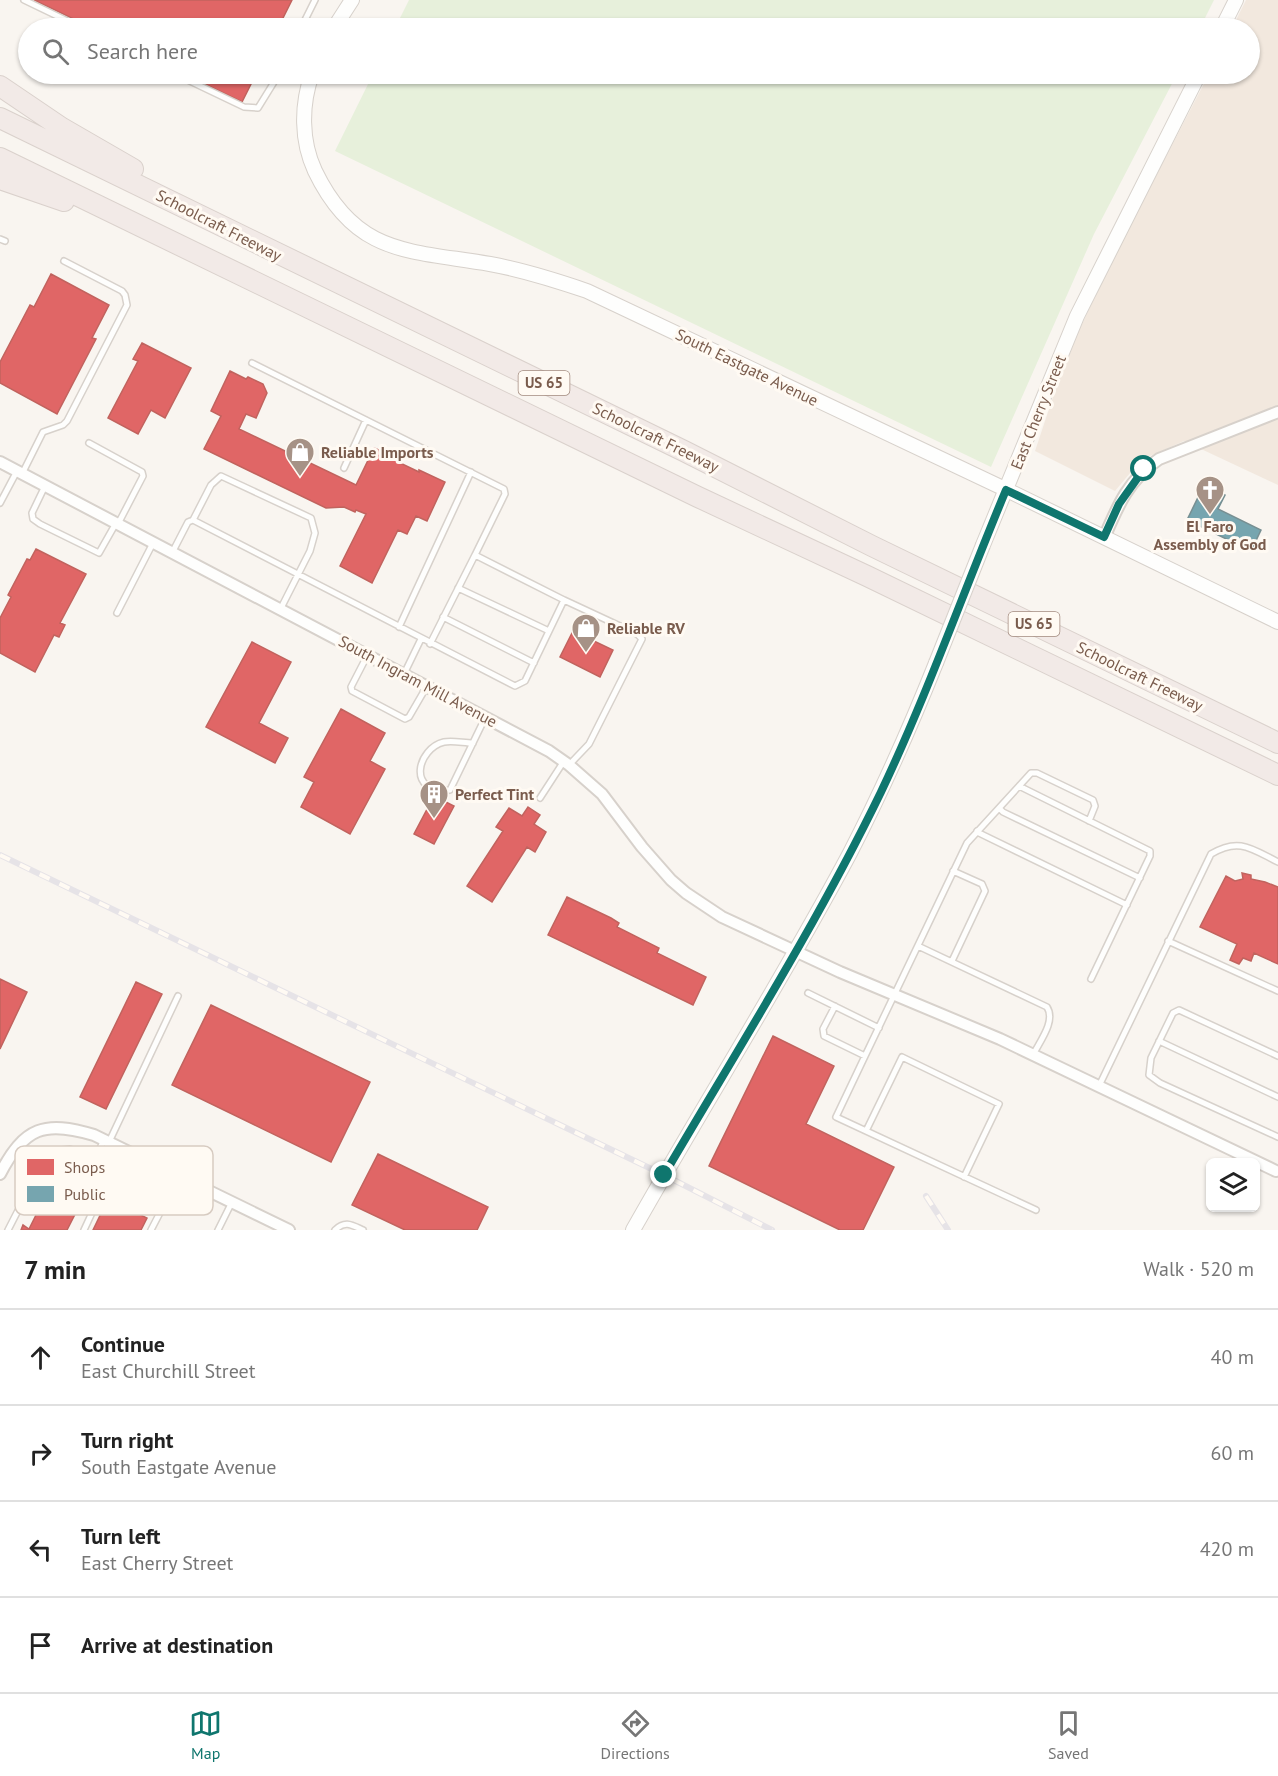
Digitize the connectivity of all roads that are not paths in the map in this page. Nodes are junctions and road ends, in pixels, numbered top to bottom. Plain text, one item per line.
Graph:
1 (24, 0) edge
2 (315, 0) edge
3 (352, 0) edge
4 (1236, 0) edge
5 (61, 18) edge
6 (306, 18) edge
7 (340, 18) edge
8 (1227, 18) edge
9 (196, 84) edge
10 (273, 84) edge
11 (309, 84) edge
12 (1194, 84) edge
13 (0, 86) edge
14 (0, 118) edge
15 (0, 158) edge
16 (0, 179) edge
17 (64, 261) dead end
18 (298, 265) junction
19 (262, 285) junction
20 (252, 363) dead end
21 (1278, 412) edge
22 (366, 420) junction
23 (89, 443) dead end
24 (0, 462) edge
25 (344, 468) dead end
26 (19, 472) junction
27 (471, 472) junction
28 (45, 486) junction
29 (1006, 490) junction
30 (0, 503) edge
31 (190, 521) junction
32 (117, 524) junction
33 (1104, 537) junction
34 (153, 543) junction
35 (172, 553) junction
36 (475, 555) junction
37 (298, 575) junction
38 (458, 588) junction
39 (564, 600) junction
40 (280, 610) junction
41 (117, 613) dead end
42 (443, 617) junction
43 (1278, 622) edge
44 (399, 627) junction
45 (549, 631) junction
46 (421, 639) junction
47 (430, 644) junction
48 (368, 655) junction
49 (534, 663) junction
50 (404, 674) junction
51 (427, 686) junction
52 (485, 717) junction
53 (472, 743) junction
54 (1278, 743) edge
55 (567, 763) junction
56 (1278, 775) edge
57 (1019, 786) junction
58 (540, 798) dead end
59 (999, 808) junction
60 (1089, 821) junction
61 (977, 831) junction
62 (1278, 862) edge
63 (953, 871) junction
64 (1140, 878) junction
65 (1127, 905) junction
66 (1168, 941) junction
67 (918, 946) junction
68 (795, 950) junction
69 (952, 962) junction
70 (1091, 979) dead end
71 (1278, 991) edge
72 (808, 993) dead end
73 (895, 994) junction
74 (178, 996) dead end
75 (835, 1006) junction
76 (879, 1028) junction
77 (1159, 1041) junction
78 (1033, 1055) junction
79 (865, 1056) junction
80 (1278, 1056) edge
81 (1100, 1086) junction
82 (1278, 1097) edge
83 (866, 1131) junction
84 (1278, 1137) edge
85 (106, 1141) junction
86 (18, 1146) edge
87 (103, 1146) edge
88 (117, 1146) edge
89 (15, 1149) edge
90 (1277, 1169) edge
91 (0, 1174) edge
92 (964, 1177) junction
93 (213, 1193) edge
94 (232, 1202) junction
95 (1036, 1210) dead end
96 (16, 1215) edge
97 (91, 1215) edge
98 (159, 1215) edge
99 (8, 1230) edge
100 (84, 1230) edge
101 (151, 1230) edge
102 (218, 1230) edge
103 (289, 1230) edge
104 (335, 1230) edge
105 (363, 1230) edge
106 (633, 1230) edge

1 - 5 lane
2 - 6 lane
3 - 7 street
4 - 8 street
9 - 10 lane
11 - 29 street, South Eastgate Avenue
12 - 29 street, East Cherry Street
13 - 18 highway
14 - 18 highway, Schoolcraft Freeway / US 65
15 - 19 highway, Schoolcraft Freeway / US 65
16 - 19 highway
17 - 26 lane
18 - 54 highway, Schoolcraft Freeway / US 65
19 - 56 highway, Schoolcraft Freeway / US 65
20 - 22 lane
21 - 33 street
22 - 25 lane
22 - 27 lane
23 - 32 lane
24 - 26 street, South Ingram Mill Avenue
26 - 28 street, South Ingram Mill Avenue
26 - 30 lane
27 - 36 lane
27 - 44 lane
28 - 32 street, South Ingram Mill Avenue
28 - 32 lane
29 - 33 street, South Eastgate Avenue
29 - 68 street, East Cherry Street, bridge
31 - 35 lane
31 - 37 lane
31 - 37 lane
32 - 34 street, South Ingram Mill Avenue
33 - 43 street, South Eastgate Avenue
34 - 35 street, South Ingram Mill Avenue
34 - 41 lane
35 - 40 street, South Ingram Mill Avenue
36 - 38 lane
36 - 39 lane
37 - 40 lane
37 - 44 lane
38 - 42 lane
38 - 45 lane
39 - 45 lane
39 - 55 lane
40 - 48 street, South Ingram Mill Avenue
42 - 47 lane
42 - 49 lane
44 - 46 lane
45 - 49 lane
46 - 47 lane
46 - 50 lane
47 - 49 lane
48 - 50 street, South Ingram Mill Avenue
48 - 51 lane
50 - 51 street, South Ingram Mill Avenue
51 - 52 street, South Ingram Mill Avenue
52 - 53 lane
52 - 55 street, South Ingram Mill Avenue
53 - 53 lane
55 - 58 lane
55 - 68 street, South Ingram Mill Avenue
57 - 59 lane
57 - 60 lane
57 - 60 lane
59 - 61 lane
59 - 64 lane
60 - 64 lane
61 - 63 lane
61 - 65 lane
62 - 66 lane
63 - 67 lane
63 - 69 lane
64 - 65 lane
65 - 70 lane
66 - 71 lane
66 - 81 lane
67 - 69 lane
67 - 73 lane
68 - 73 street, South Ingram Mill Avenue
68 - 106 street, East Cherry Street
69 - 78 lane
72 - 75 lane
73 - 76 lane
73 - 78 street, South Ingram Mill Avenue
74 - 85 lane
75 - 76 lane
75 - 79 lane
76 - 79 lane
77 - 80 lane
77 - 82 lane
77 - 84 lane
78 - 81 street, South Ingram Mill Avenue
79 - 83 lane
81 - 90 street, South Ingram Mill Avenue
83 - 92 lane
83 - 92 lane
85 - 86 street
85 - 87 lane
85 - 88 street
89 - 91 street
92 - 95 lane
93 - 94 street
94 - 102 lane
94 - 103 street
96 - 99 lane
97 - 100 lane
98 - 101 lane
104 - 105 lane

